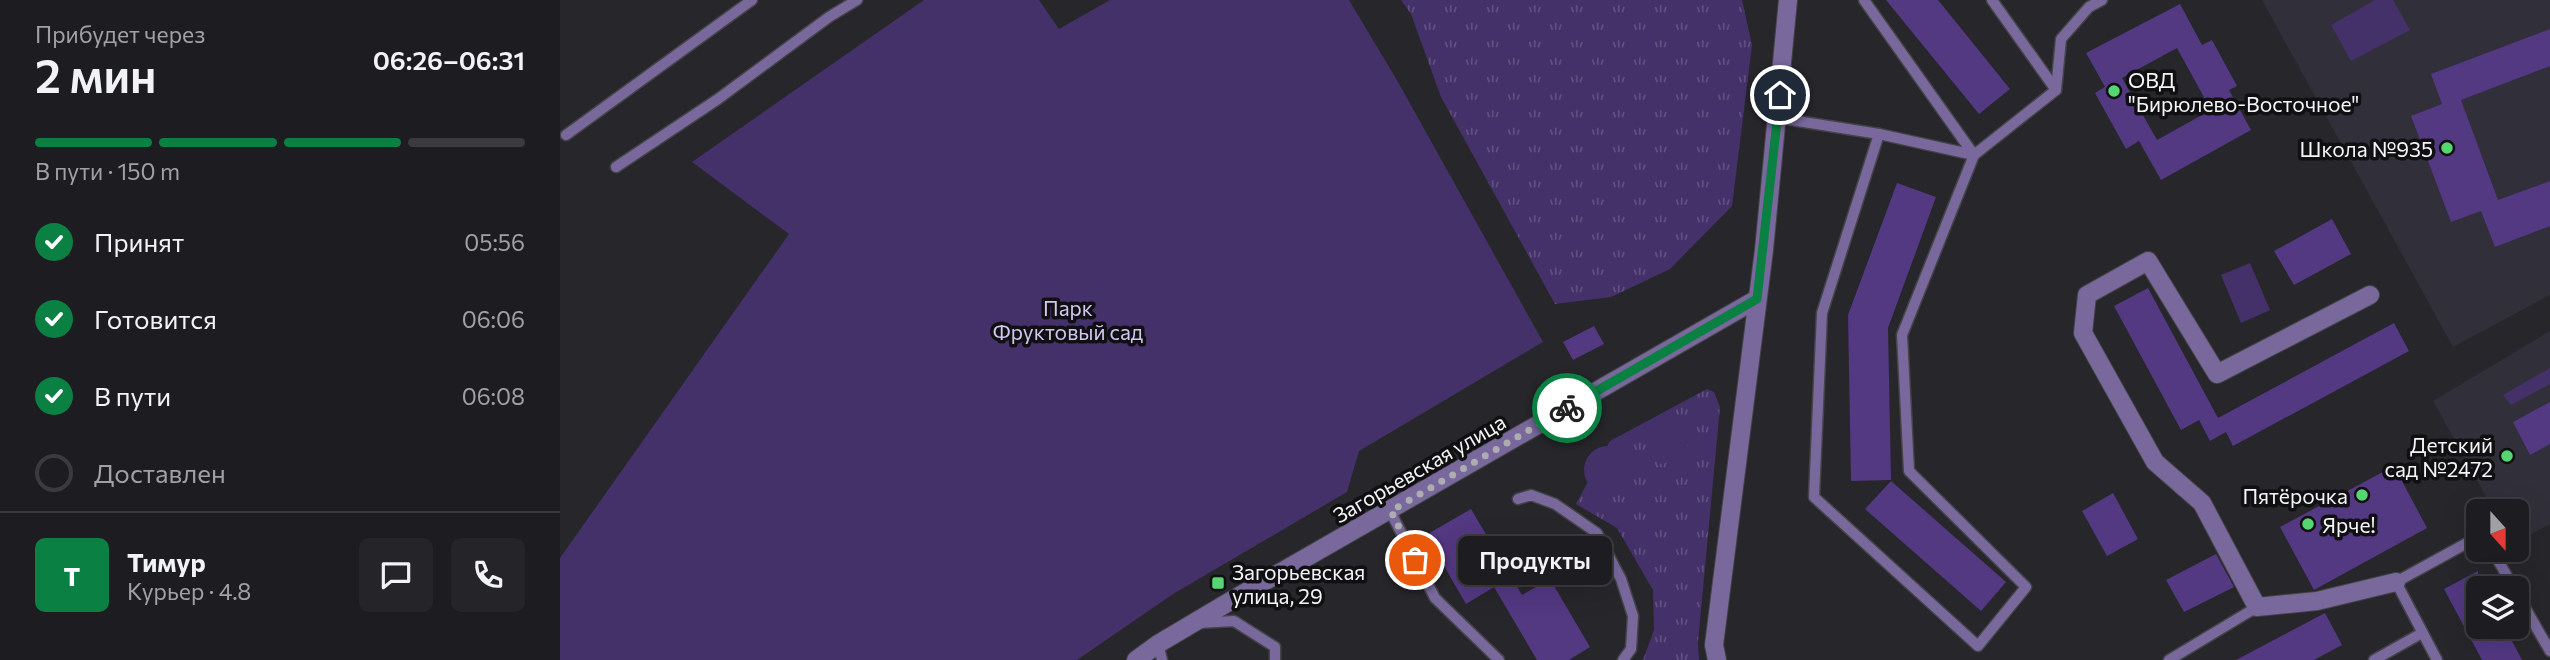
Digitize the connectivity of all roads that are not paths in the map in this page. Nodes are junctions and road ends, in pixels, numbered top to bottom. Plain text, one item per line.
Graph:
1 (752, 0) edge
2 (857, 0) edge
3 (1788, 0) edge
4 (1864, 0) edge
5 (1992, 0) edge
6 (2102, 0) edge
7 (2056, 90) junction
8 (1778, 118) junction
9 (1879, 134) junction
10 (566, 135) dead end
11 (1974, 155) junction
12 (616, 167) dead end
13 (2370, 295) dead end
14 (1757, 299) junction
15 (1518, 499) dead end
16 (1391, 511) junction
17 (2466, 544) edge
18 (2396, 582) junction
19 (2257, 607) junction
20 (2529, 614) edge
21 (1192, 623) junction
22 (2423, 633) junction
23 (2550, 651) edge
24 (1160, 652) edge
25 (1136, 660) edge
26 (1275, 660) edge
27 (1499, 660) edge
28 (1623, 660) edge
29 (1717, 660) edge
30 (2169, 660) edge
31 (2374, 660) edge
32 (2437, 660) edge

1 - 10 lane
2 - 12 lane
3 - 8 street
4 - 11 lane
5 - 7 lane
6 - 7 lane
7 - 11 lane
8 - 9 lane
8 - 14 street
9 - 11 lane
9 - 11 lane
13 - 19 street
14 - 16 street, Загорьевская улица
14 - 29 street
15 - 28 lane
16 - 21 street, Загорьевская улица
16 - 27 lane
17 - 18 lane
18 - 19 street
18 - 22 lane
19 - 30 lane
20 - 23 lane
21 - 24 street, Загорьевская улица
21 - 26 lane
22 - 31 lane
22 - 32 lane
24 - 25 street, Загорьевская улица

